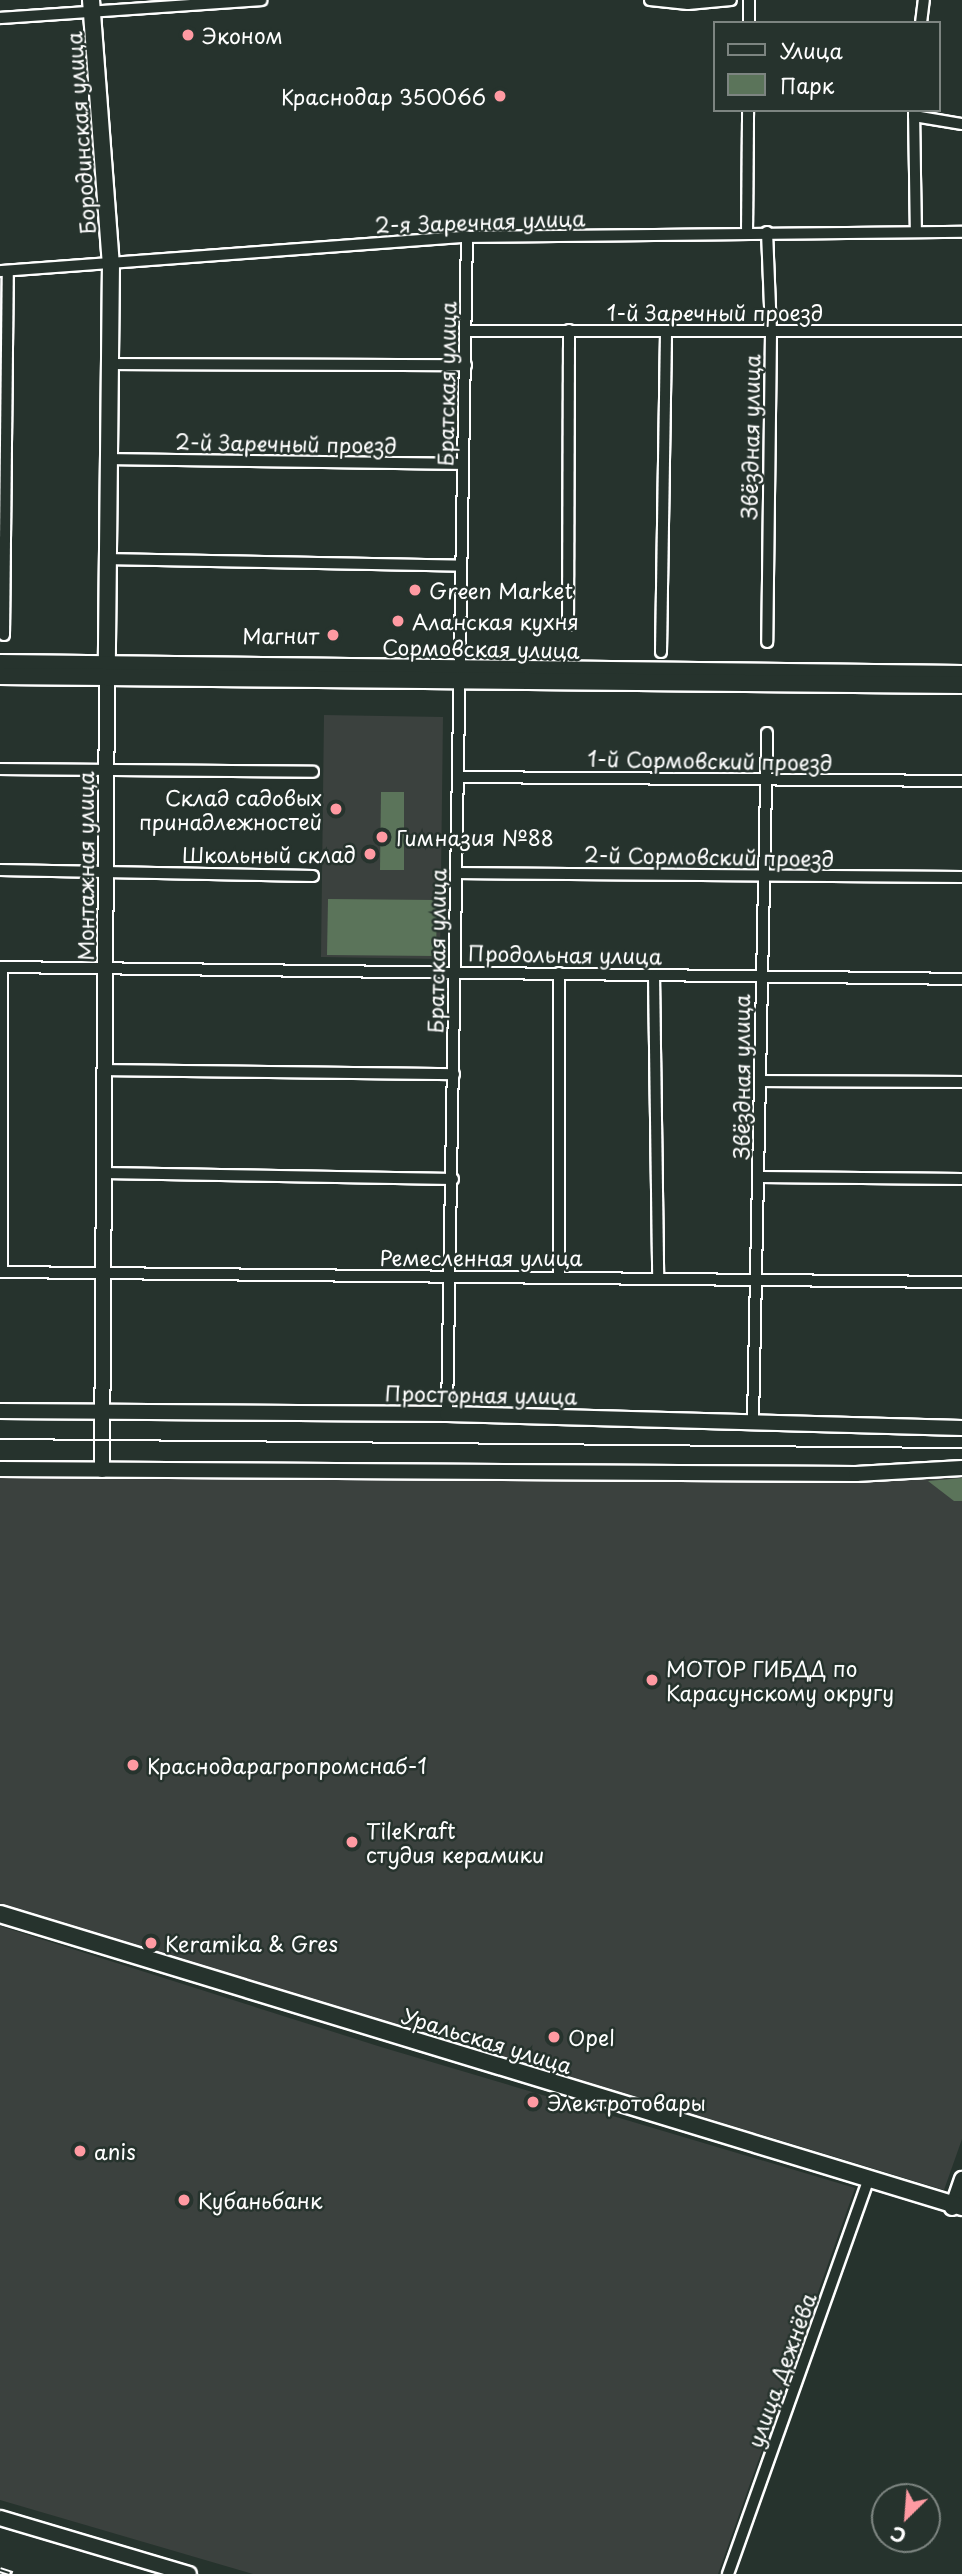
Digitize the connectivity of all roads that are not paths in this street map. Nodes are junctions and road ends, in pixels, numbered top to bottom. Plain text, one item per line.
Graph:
1 (261, 0) edge
2 (650, 0) edge
3 (731, 0) edge
4 (749, 0) edge
5 (924, 0) edge
6 (92, 7) edge
7 (0, 18) edge
8 (749, 21) edge
9 (921, 21) edge
10 (748, 112) edge
11 (914, 113) edge
12 (962, 124) edge
13 (767, 232) junction
14 (916, 232) junction
15 (962, 232) edge
16 (747, 234) junction
17 (467, 237) junction
18 (111, 263) junction
19 (4, 271) edge
20 (569, 330) junction
21 (467, 331) junction
22 (666, 331) junction
23 (962, 331) edge
24 (771, 333) junction
25 (110, 364) junction
26 (466, 365) junction
27 (109, 459) junction
28 (463, 464) junction
29 (108, 559) junction
30 (461, 566) junction
31 (568, 625) dead end
32 (4, 635) dead end
33 (767, 642) dead end
34 (661, 652) dead end
35 (0, 663) edge
36 (107, 671) junction
37 (962, 674) edge
38 (460, 675) junction
39 (0, 676) edge
40 (962, 685) edge
41 (767, 733) dead end
42 (0, 769) edge
43 (106, 770) junction
44 (313, 772) dead end
45 (458, 777) junction
46 (766, 780) junction
47 (962, 781) edge
48 (0, 870) edge
49 (105, 871) junction
50 (457, 873) junction
51 (313, 876) dead end
52 (762, 877) junction
53 (962, 877) edge
54 (1, 968) edge
55 (105, 969) junction
56 (455, 972) junction
57 (559, 973) junction
58 (654, 975) junction
59 (760, 976) junction
60 (962, 979) edge
61 (104, 1070) junction
62 (454, 1074) junction
63 (761, 1081) junction
64 (962, 1082) edge
65 (104, 1173) junction
66 (761, 1177) junction
67 (453, 1179) junction
68 (962, 1179) edge
69 (1, 1272) edge
70 (103, 1273) junction
71 (450, 1276) junction
72 (559, 1276) junction
73 (658, 1278) junction
74 (758, 1281) junction
75 (962, 1282) edge
76 (0, 1412) edge
77 (102, 1413) junction
78 (447, 1414) junction
79 (753, 1421) junction
80 (962, 1428) edge
81 (962, 1468) edge
82 (0, 1469) edge
83 (102, 1470) junction
84 (0, 1916) edge
85 (962, 2179) edge
86 (868, 2181) junction
87 (957, 2207) edge
88 (0, 2518) edge
89 (189, 2574) edge
90 (728, 2574) edge

1 - 6 street
2 - 3 street
4 - 8 street
5 - 9 street
6 - 7 street
6 - 18 main road, Бородинская улица
10 - 16 street
11 - 12 street
11 - 14 street
13 - 14 street, 2-я Заречная улица
13 - 16 street, 2-я Заречная улица
13 - 24 street, Звёздная улица
14 - 15 street, 2-я Заречная улица
16 - 17 street, 2-я Заречная улица
17 - 18 street, 2-я Заречная улица
17 - 21 street, Братская улица
18 - 19 street, 2-я Заречная улица
18 - 25 main road, Монтажная улица
19 - 32 street
20 - 21 street, 1-й Заречный проезд
20 - 22 street, 1-й Заречный проезд
20 - 31 street
21 - 26 street, Братская улица
22 - 24 street, 1-й Заречный проезд
22 - 34 street
23 - 24 street, 1-й Заречный проезд
24 - 33 street, Звёздная улица
25 - 26 street
25 - 27 main road, Монтажная улица
26 - 28 street, Братская улица
27 - 28 street, 2-й Заречный проезд
27 - 29 main road, Монтажная улица
28 - 30 street, Братская улица
29 - 30 street
29 - 36 main road, Монтажная улица
30 - 38 street, Братская улица
35 - 36 main road, Сормовская улица
36 - 38 main road, Сормовская улица
36 - 39 main road, Сормовская улица
36 - 43 street, Монтажная улица
37 - 38 main road, Сормовская улица
38 - 40 main road, Сормовская улица
38 - 45 street, Братская улица
41 - 46 street, Звёздная улица
42 - 43 street
43 - 44 street
43 - 49 street, Монтажная улица
45 - 46 street, 1-й Сормовский проезд
45 - 50 street, Братская улица
46 - 47 street, 1-й Сормовский проезд
46 - 52 street, Звёздная улица
48 - 49 street
49 - 51 street
49 - 55 street, Монтажная улица
50 - 52 street, 2-й Сормовский проезд
50 - 56 street, Братская улица
52 - 53 street, 2-й Сормовский проезд
52 - 59 street, Звёздная улица
54 - 55 street, Продольная улица
54 - 69 street
55 - 56 street, Продольная улица
55 - 61 street, Монтажная улица
56 - 57 street, Продольная улица
56 - 62 street, Братская улица
57 - 58 street, Продольная улица
57 - 72 street
58 - 59 street, Продольная улица
58 - 73 street
59 - 60 street, Продольная улица
59 - 63 street, Звёздная улица
61 - 62 street
61 - 65 street, Монтажная улица
62 - 67 street, Братская улица
63 - 64 street
63 - 66 street, Звёздная улица
65 - 67 street
65 - 70 street, Монтажная улица
66 - 68 street
66 - 74 street, Звёздная улица
67 - 71 street, Братская улица
69 - 70 street, Ремесленная улица
70 - 71 street, Ремесленная улица
70 - 77 street, Монтажная улица
71 - 72 street, Ремесленная улица
71 - 78 street, Братская улица
72 - 73 street, Ремесленная улица
73 - 74 street, Ремесленная улица
74 - 75 street, Ремесленная улица
74 - 79 street, Звёздная улица
76 - 77 street, Просторная улица
77 - 78 street, Просторная улица
77 - 83 street, Монтажная улица
78 - 79 street, Просторная улица
79 - 80 street, Просторная улица
81 - 83 street
82 - 83 street
84 - 86 main road, Уральская улица
85 - 87 street
86 - 87 main road, Уральская улица
86 - 90 street, улица Дежнёва
88 - 89 street

